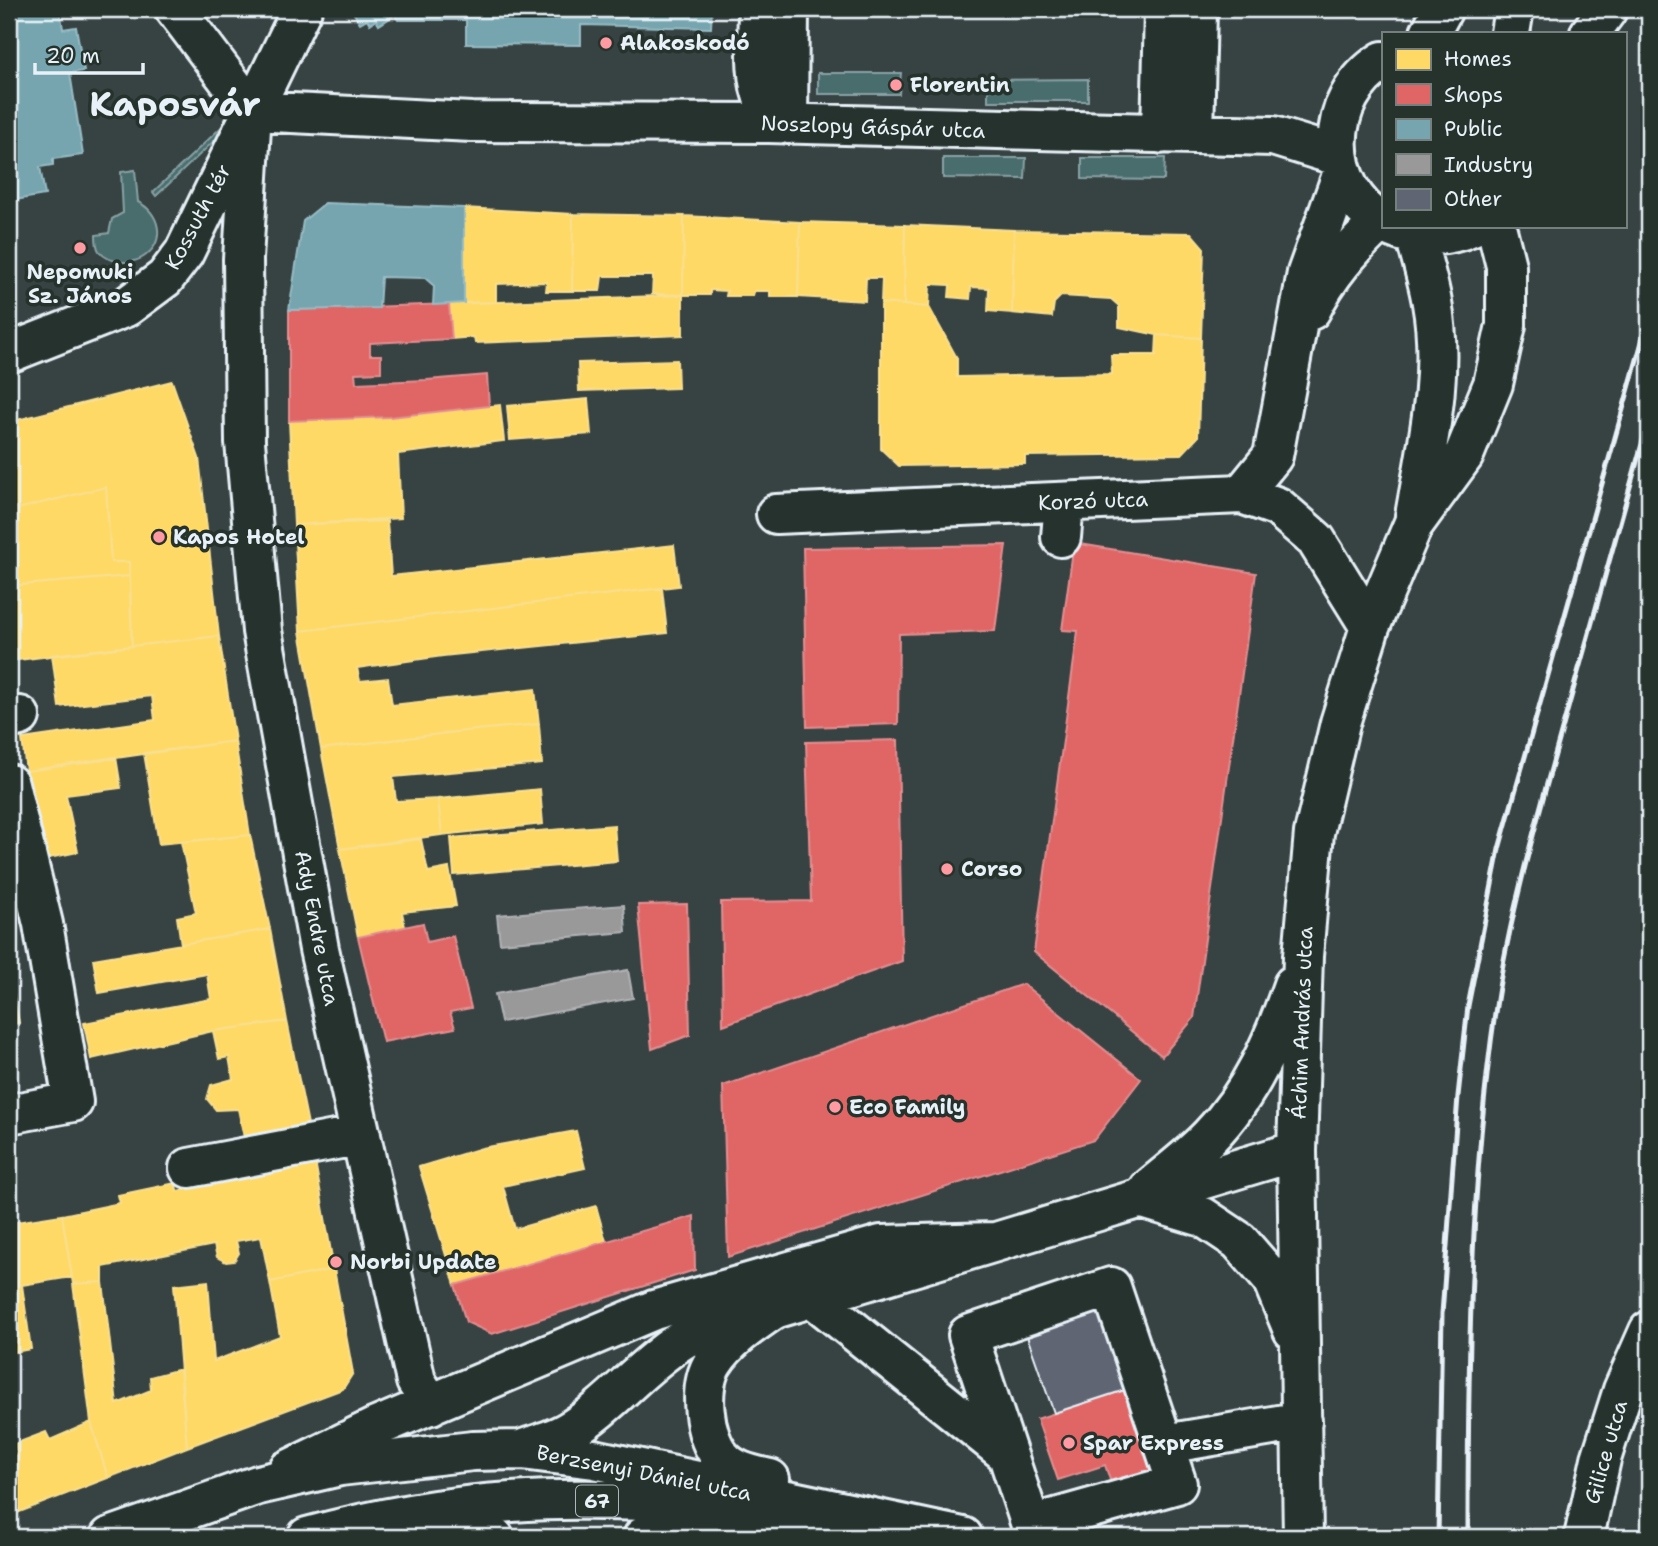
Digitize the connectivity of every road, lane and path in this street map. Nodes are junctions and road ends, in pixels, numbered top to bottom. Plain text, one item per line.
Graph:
1 (176, 9) edge
2 (302, 9) edge
3 (758, 9) edge
4 (789, 9) edge
5 (1164, 9) edge
6 (1197, 9) edge
7 (1443, 9) edge
8 (1514, 9) edge
9 (1431, 32) edge
10 (1510, 32) edge
11 (1382, 62) edge
12 (252, 111) junction
13 (1340, 115) junction
14 (788, 124) junction
15 (1177, 134) junction
16 (1273, 136) junction
17 (1340, 166) junction
18 (1382, 219) edge
19 (1389, 228) edge
20 (1393, 228) edge
21 (1403, 228) edge
22 (1466, 228) edge
23 (1496, 228) edge
24 (1295, 340) junction
25 (9, 353) edge
26 (245, 442) joint
27 (1242, 494) junction
28 (776, 514) dead end
29 (1413, 525) junction
30 (1370, 627) junction
31 (9, 784) edge
32 (1303, 957) junction
33 (9, 1114) edge
34 (362, 1135) junction
35 (1297, 1151) junction
36 (189, 1168) dead end
37 (1140, 1198) junction
38 (995, 1242) junction
39 (812, 1297) junction
40 (774, 1309) junction
41 (1649, 1331) edge
42 (1301, 1350) junction
43 (430, 1405) junction
44 (1302, 1421) junction
45 (1165, 1444) junction
46 (522, 1450) junction
47 (1007, 1454) junction
48 (258, 1485) junction
49 (823, 1508) junction
50 (386, 1520) junction
51 (1031, 1531) edge
52 (110, 1537) edge
53 (307, 1537) edge
54 (494, 1537) edge
55 (643, 1537) edge
56 (963, 1537) edge
57 (1303, 1537) edge
58 (1584, 1537) edge

1 - 12 street
2 - 12 street, Kossuth tér
3 - 14 street
4 - 14 street
5 - 15 street
6 - 15 street
7 - 9 street
8 - 10 street
11 - 13 street
12 - 14 street, Noszlopy Gáspár utca
12 - 25 street, Kossuth tér
12 - 26 street, Kossuth tér
13 - 16 street, Noszlopy Gáspár utca
13 - 17 street
14 - 15 street, Noszlopy Gáspár utca
15 - 16 street, Noszlopy Gáspár utca
16 - 17 street, Noszlopy Gáspár utca
17 - 18 street
17 - 24 street
19 - 24 street
20 - 29 street, Áchim András utca
21 - 22 street
23 - 29 street, Áchim András utca
24 - 27 street
26 - 34 street, Ady Endre utca
27 - 28 street, Korzó utca
27 - 30 street
29 - 30 street, Áchim András utca
30 - 32 street, Áchim András utca
31 - 33 street
32 - 35 street, Áchim András utca
32 - 37 street
34 - 36 street
34 - 43 street, Ady Endre utca
35 - 37 street
35 - 42 street, Áchim András utca
37 - 38 street
37 - 42 street
38 - 39 street
38 - 43 street
39 - 40 street
39 - 47 street
40 - 46 street
40 - 49 street
41 - 58 street, Gilice utca
42 - 44 street, Áchim András utca
43 - 48 street
44 - 45 street
44 - 57 street, Áchim András utca
45 - 47 street
45 - 51 street
46 - 48 street, Berzsenyi Dániel utca / 67
46 - 49 street, Berzsenyi Dániel utca / 67
47 - 51 street
48 - 52 street, Berzsenyi Dániel utca / 67
49 - 50 street, Berzsenyi Dániel utca / 67
49 - 55 street
49 - 56 street, Berzsenyi Dániel utca / 67
50 - 53 street, Berzsenyi Dániel utca / 67
50 - 54 street

